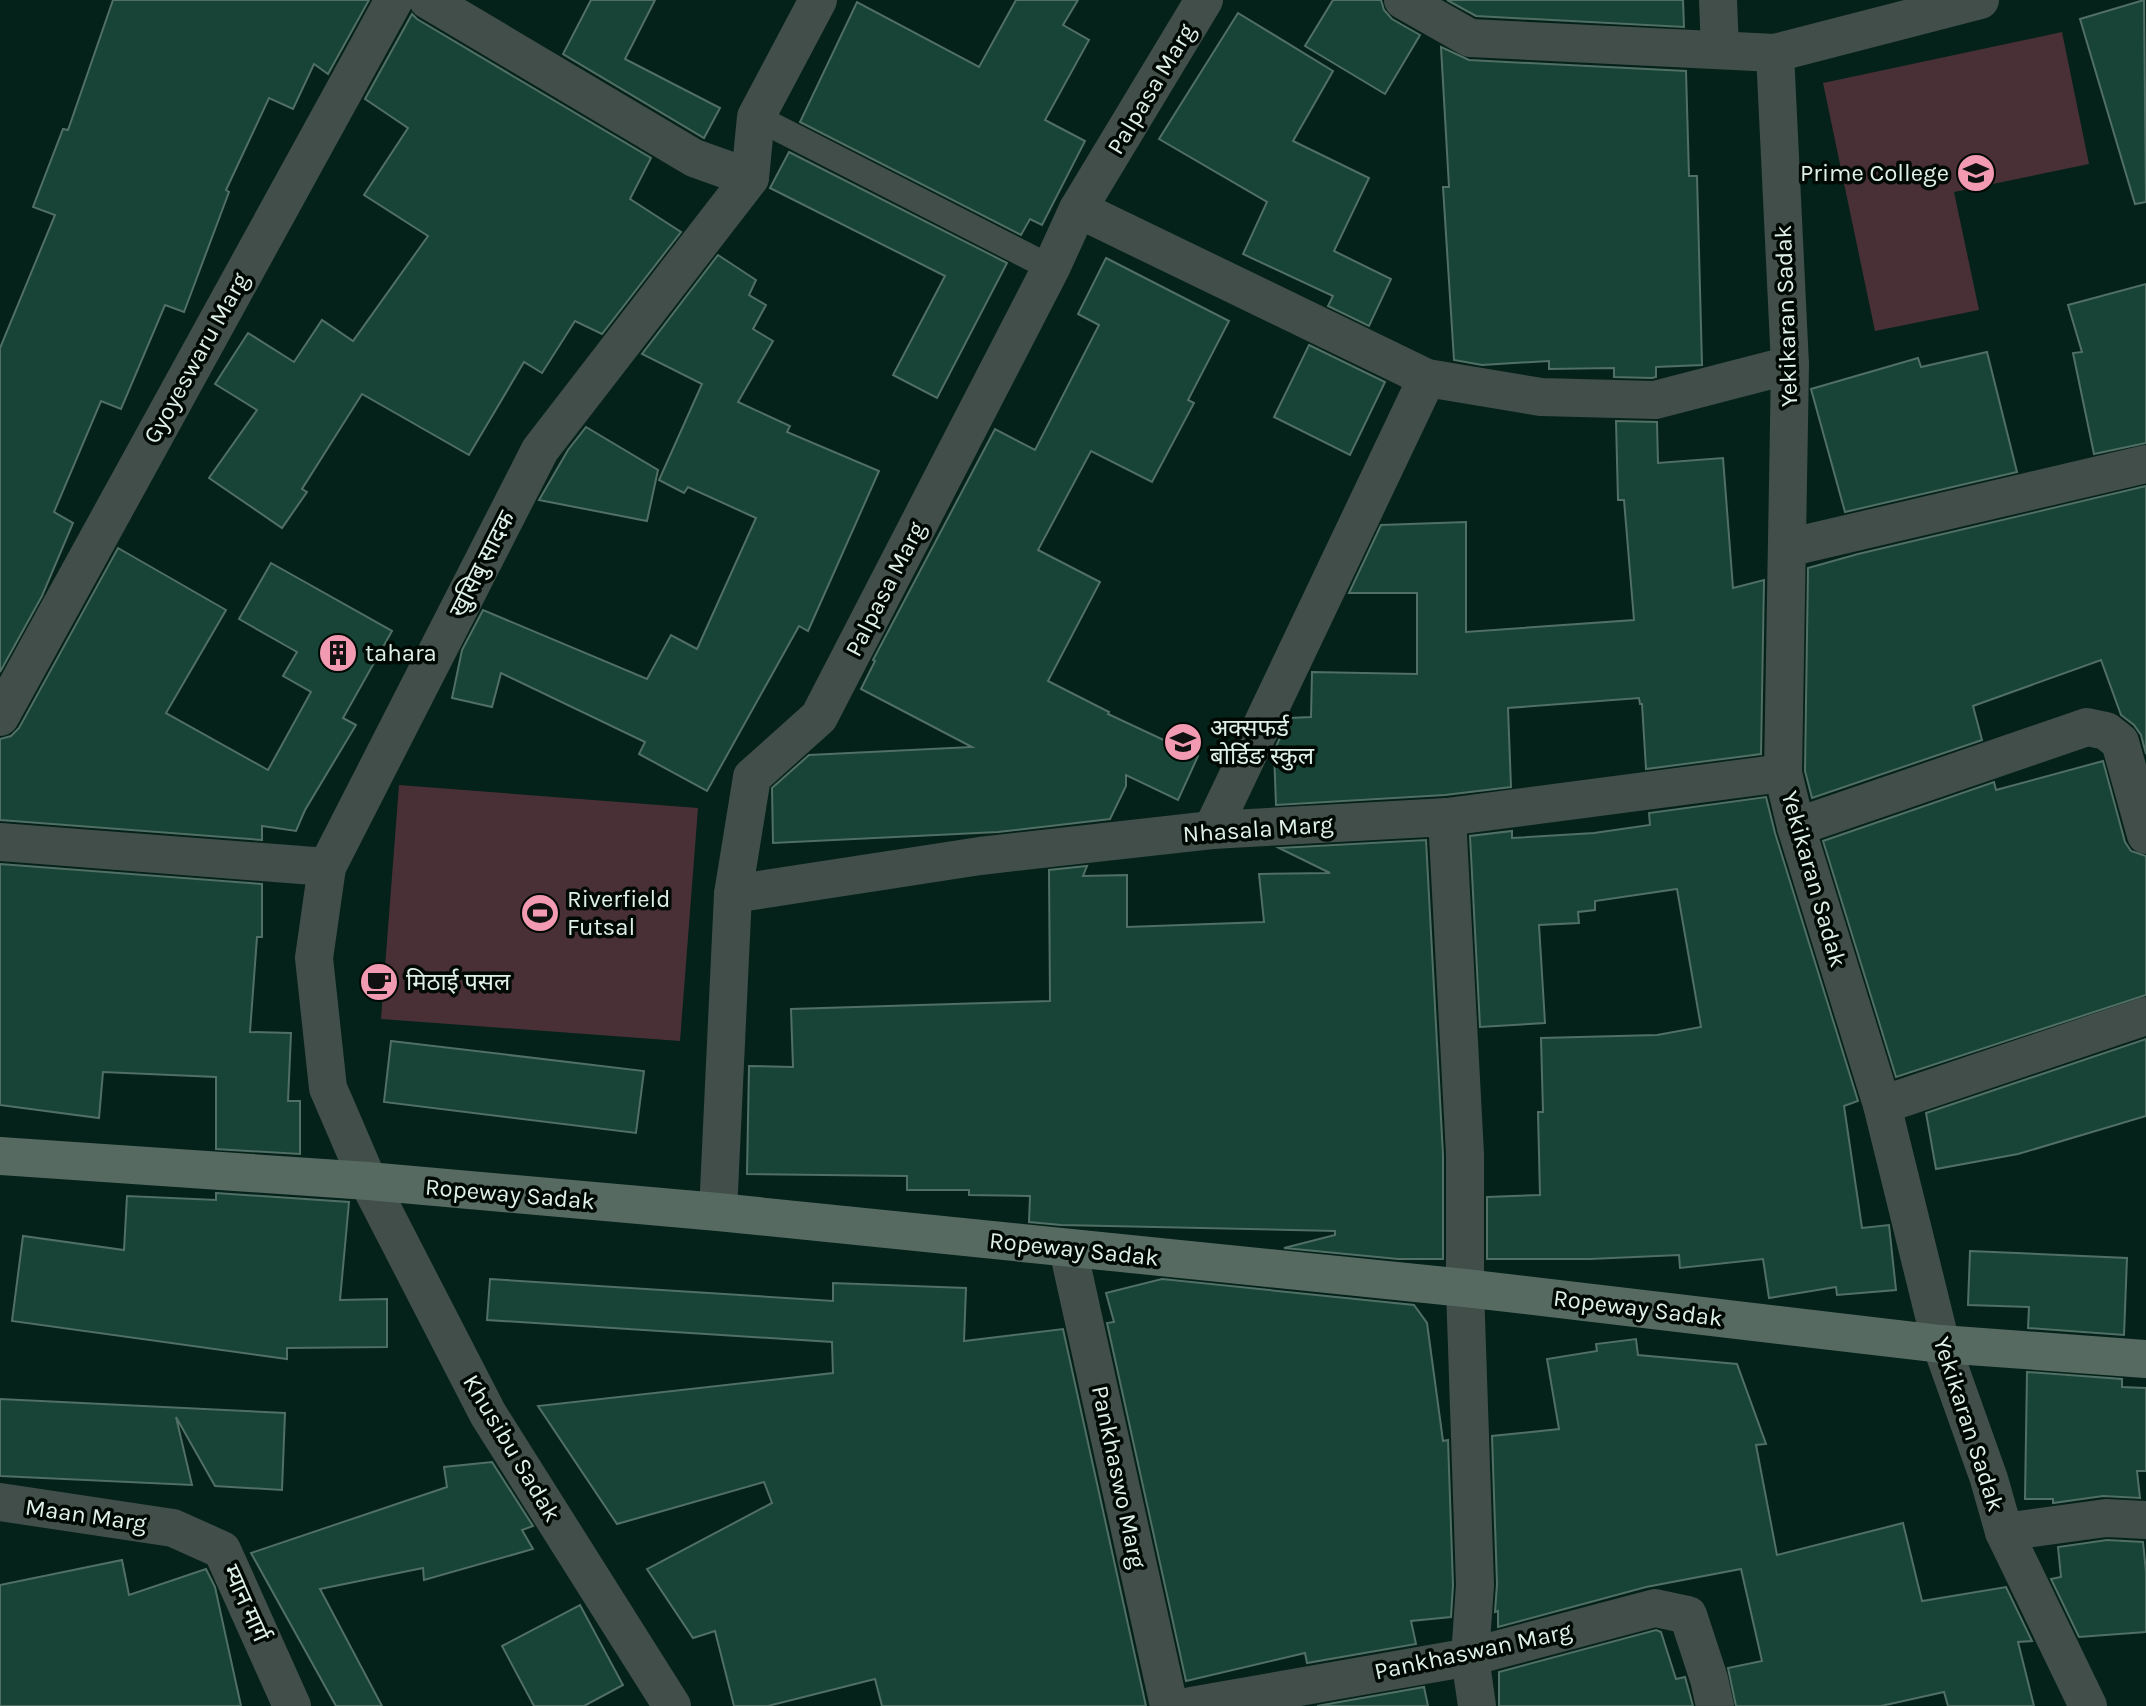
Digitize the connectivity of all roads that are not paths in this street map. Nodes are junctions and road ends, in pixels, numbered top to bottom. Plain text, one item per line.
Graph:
1 (394, 0) edge
2 (428, 0) edge
3 (818, 0) edge
4 (1204, 0) edge
5 (1403, 0) edge
6 (1718, 0) edge
7 (1980, 0) edge
8 (1720, 50) junction
9 (1775, 52) junction
10 (756, 117) junction
11 (750, 178) junction
12 (1078, 209) junction
13 (1051, 268) junction
14 (1790, 365) junction
15 (1427, 378) junction
16 (2146, 464) edge
17 (1787, 548) junction
18 (0, 717) edge
19 (1783, 773) junction
20 (1447, 817) junction
21 (1796, 827) junction
22 (1212, 830) junction
23 (2146, 835) edge
24 (0, 842) edge
25 (327, 867) junction
26 (733, 894) junction
27 (2146, 1016) edge
28 (1881, 1105) junction
29 (0, 1156) edge
30 (368, 1181) junction
31 (718, 1212) junction
32 (1068, 1249) junction
33 (1465, 1288) junction
34 (1941, 1344) junction
35 (2146, 1359) edge
36 (0, 1502) edge
37 (2146, 1520) edge
38 (173, 1528) joint
39 (2004, 1532) junction
40 (1470, 1657) junction
41 (1712, 1693) edge
42 (292, 1706) edge
43 (672, 1706) edge
44 (1170, 1706) edge
45 (1191, 1706) edge
46 (1477, 1706) edge
47 (2088, 1706) edge

1 - 18 street, Gyoyeswaru Marg
2 - 11 street
3 - 10 street
4 - 12 street, Palpasa Marg
5 - 8 street
6 - 8 street
7 - 9 street
8 - 9 street
9 - 14 street, Yekikaran Sadak
10 - 11 street
10 - 13 lane
11 - 25 street, खुसिबु सादक
12 - 13 street, Palpasa Marg
12 - 15 street
13 - 26 street, Palpasa Marg
14 - 15 street
14 - 17 street, Yekikaran Sadak
15 - 22 street
16 - 17 street
17 - 19 street, Yekikaran Sadak
19 - 20 street, Nhasala Marg
19 - 21 street, Yekikaran Sadak
20 - 22 street, Nhasala Marg
20 - 33 street
21 - 23 street
21 - 28 street, Yekikaran Sadak
22 - 26 street, Nhasala Marg
24 - 25 street
25 - 30 street, खुसिबु सादक
26 - 31 street, Palpasa Marg
27 - 28 street
28 - 34 street, Yekikaran Sadak
29 - 30 main road, Ropeway Sadak
30 - 31 main road, Ropeway Sadak
30 - 43 street, Khusibu Sadak
31 - 32 main road, Ropeway Sadak
32 - 33 main road, Ropeway Sadak
32 - 44 street, Pankhaswo Marg
33 - 34 main road, Ropeway Sadak
33 - 40 street
34 - 35 main road, Ropeway Sadak
34 - 39 street, Yekikaran Sadak
36 - 38 street, Maan Marg
37 - 39 street
38 - 42 street, म्यान मार्ग
39 - 47 street, Yekikaran Sadak
40 - 41 street, Pankhaswan Marg
40 - 45 street, Pankhaswan Marg
40 - 46 street

